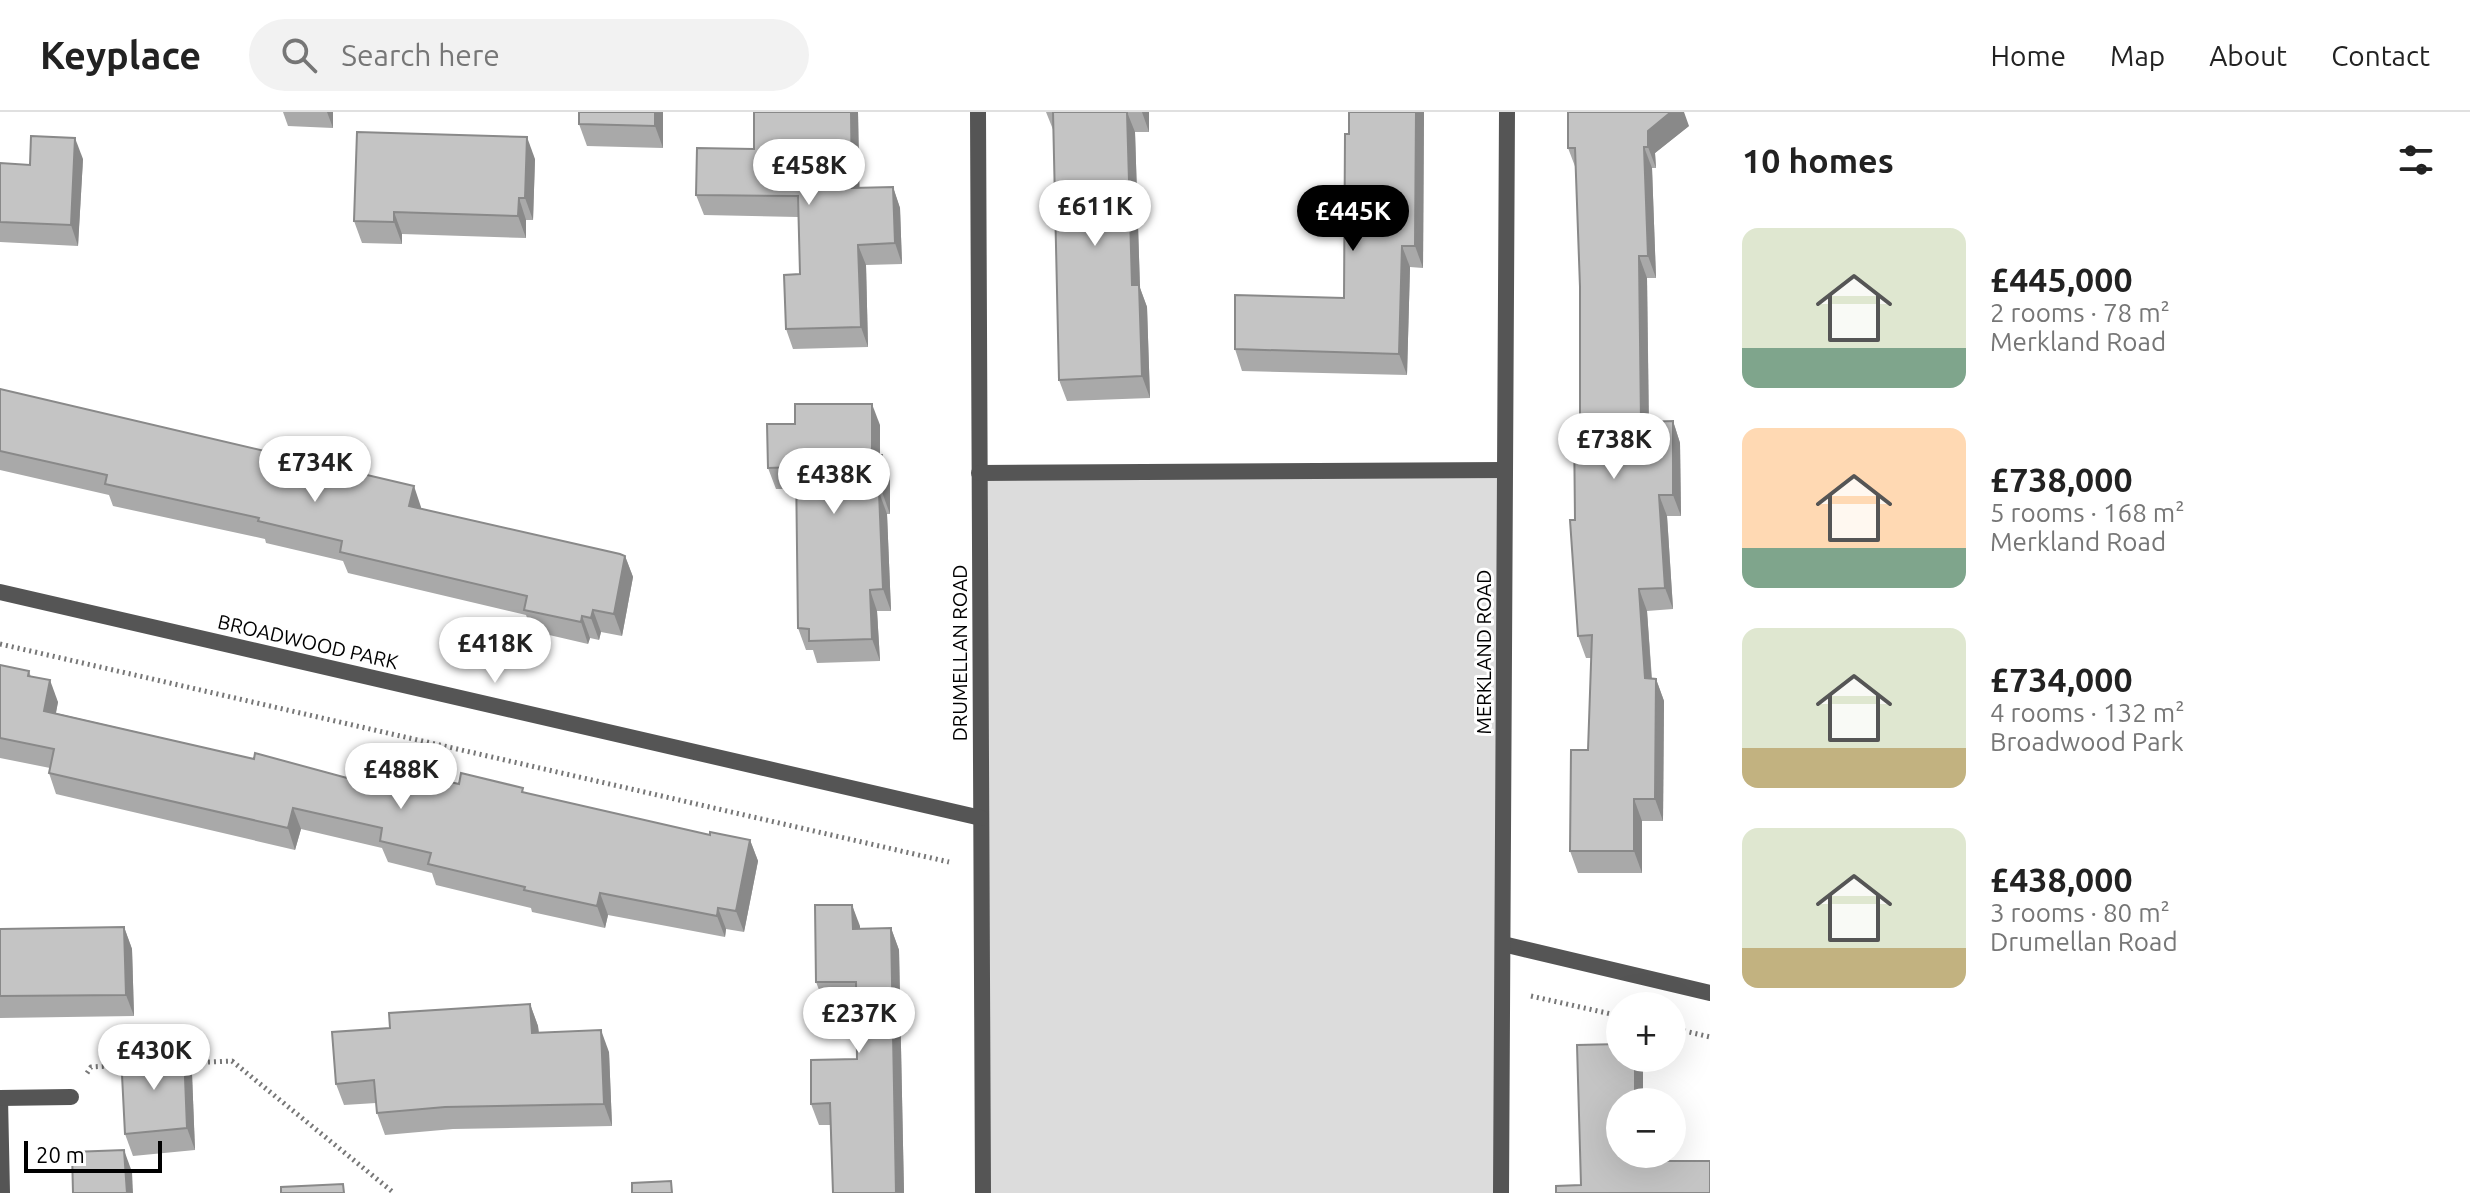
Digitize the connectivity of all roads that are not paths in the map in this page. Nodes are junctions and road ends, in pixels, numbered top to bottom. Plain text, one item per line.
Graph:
1 (978, 112) edge
2 (1507, 112) edge
3 (1505, 470) junction
4 (979, 473) junction
5 (0, 592) edge
6 (981, 818) junction
7 (1503, 944) junction
8 (1710, 993) edge
9 (71, 1097) road end
10 (0, 1098) edge
11 (2, 1193) edge
12 (983, 1193) edge
13 (1501, 1193) edge

1 - 4 street, DRUMELLAN ROAD
2 - 3 street, MERKLAND ROAD
3 - 4 street
3 - 7 street, MERKLAND ROAD
4 - 6 street, DRUMELLAN ROAD
5 - 6 street, BROADWOOD PARK
6 - 12 street, DRUMELLAN ROAD
7 - 8 street
7 - 13 street, MERKLAND ROAD
9 - 10 street
10 - 11 street

